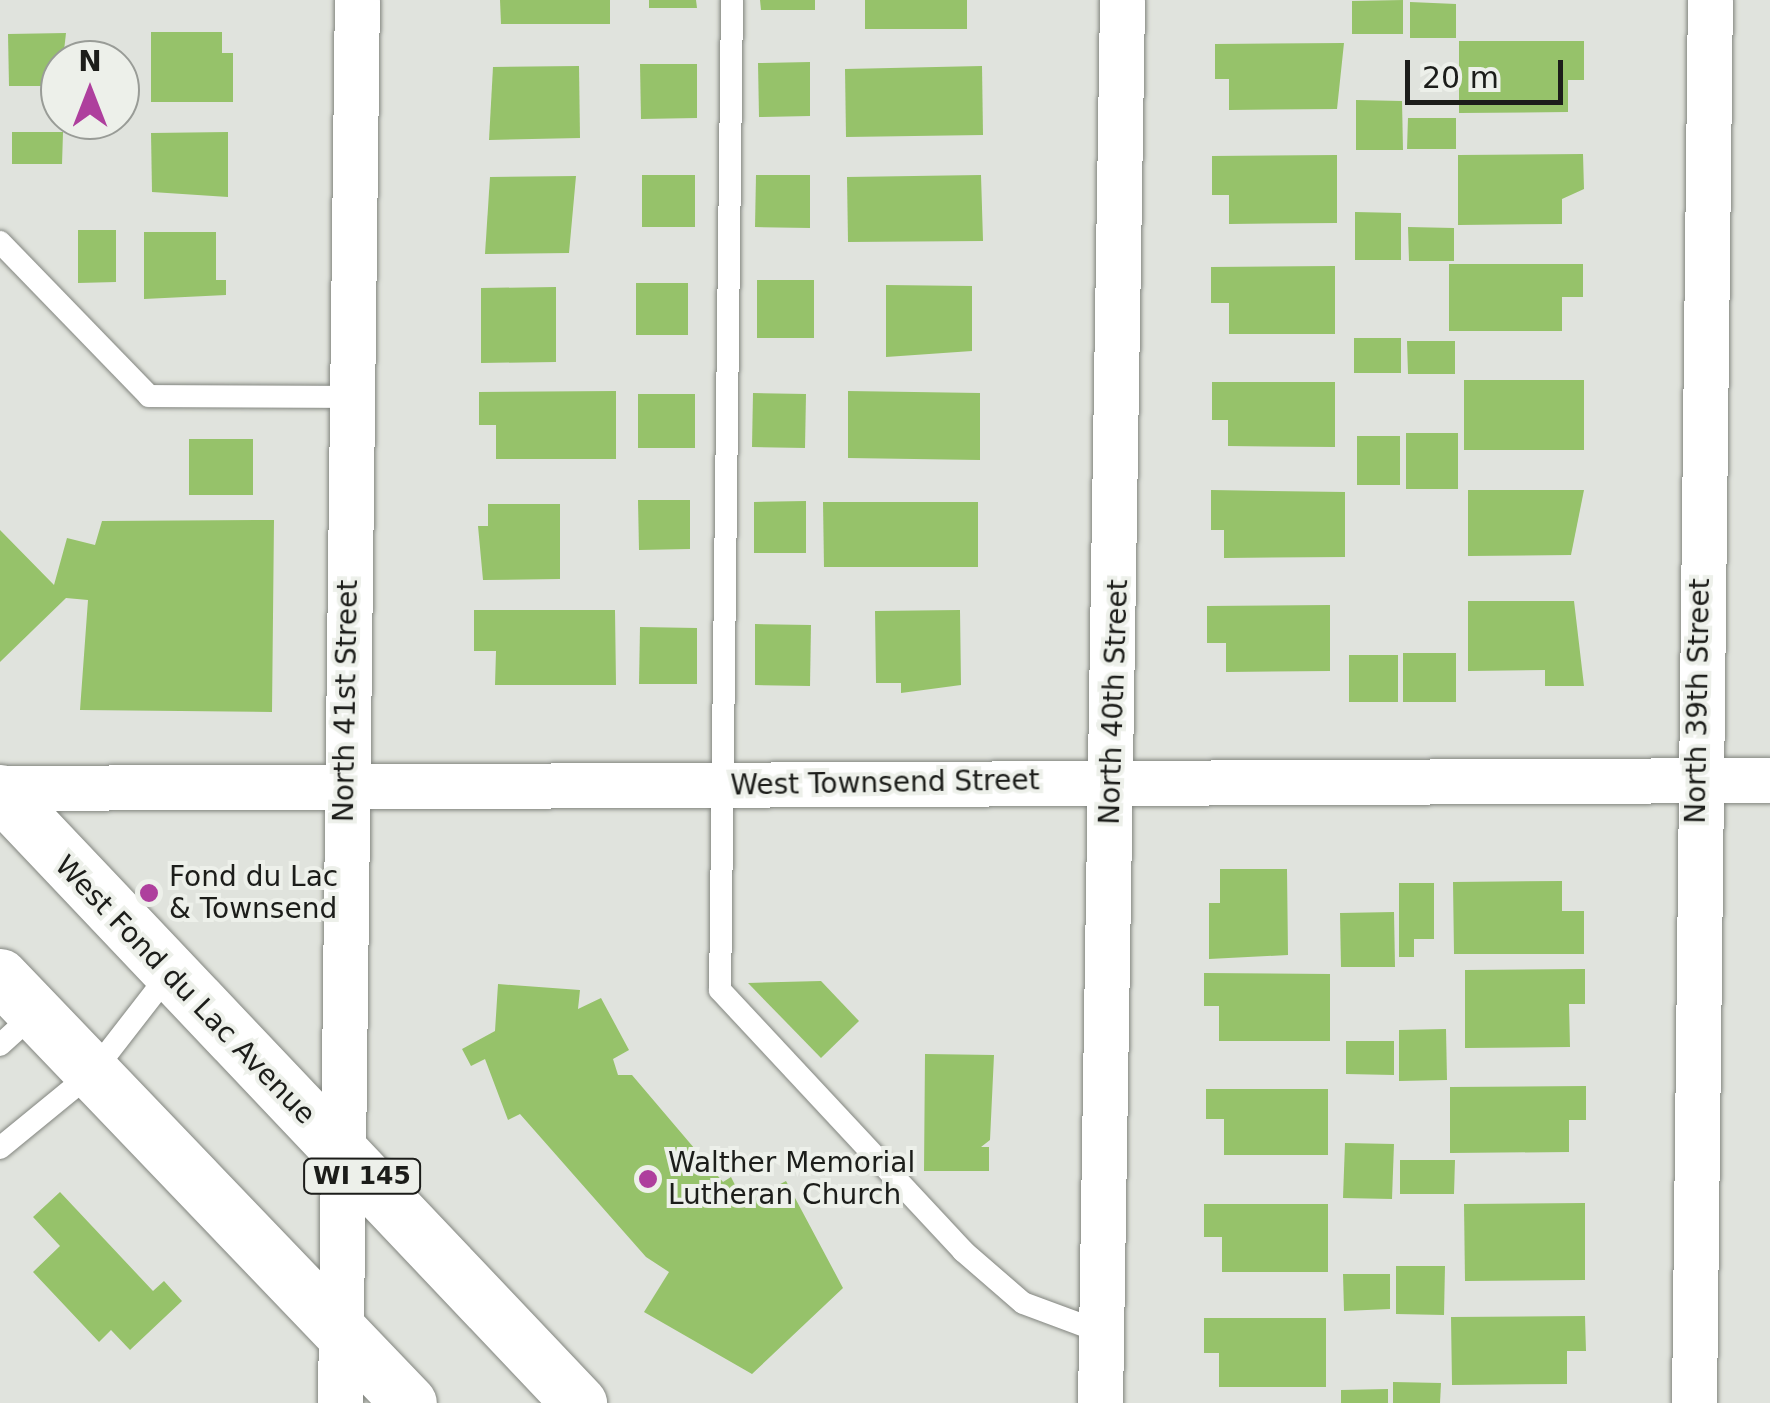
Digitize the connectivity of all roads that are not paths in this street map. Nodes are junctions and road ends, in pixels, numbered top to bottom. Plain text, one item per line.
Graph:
1 (356, 0) edge
2 (732, 0) edge
3 (1122, 0) edge
4 (1710, 0) edge
5 (0, 242) edge
6 (352, 397) junction
7 (1696, 779) junction
8 (1770, 780) edge
9 (1113, 781) junction
10 (344, 784) junction
11 (723, 785) junction
12 (0, 790) edge
13 (170, 974) junction
14 (12, 1011) edge
15 (92, 1072) junction
16 (0, 1148) edge
17 (342, 1156) junction
18 (1101, 1332) junction
19 (341, 1334) junction
20 (340, 1403) edge
21 (409, 1403) edge
22 (579, 1403) edge
23 (1100, 1403) edge
24 (1694, 1403) edge

1 - 6 street, North 41st Street
2 - 11 lane
3 - 9 street, North 40th Street
4 - 7 street, North 39th Street
5 - 6 lane
6 - 10 street, North 41st Street
7 - 8 street, West Townsend Street
7 - 9 street, West Townsend Street
7 - 24 street, North 39th Street
9 - 11 street, West Townsend Street
9 - 18 street, North 40th Street
10 - 11 street, West Townsend Street
10 - 12 street, West Townsend Street
10 - 17 street, North 41st Street
11 - 18 lane
12 - 13 main road, West Fond du Lac Avenue / WI 145
13 - 15 lane
13 - 17 main road, West Fond du Lac Avenue / WI 145
14 - 15 main road
15 - 16 lane
15 - 19 main road
17 - 19 street, North 41st Street
17 - 22 main road, West Fond du Lac Avenue / WI 145
18 - 23 street, North 40th Street
19 - 20 street, North 41st Street
19 - 21 main road

